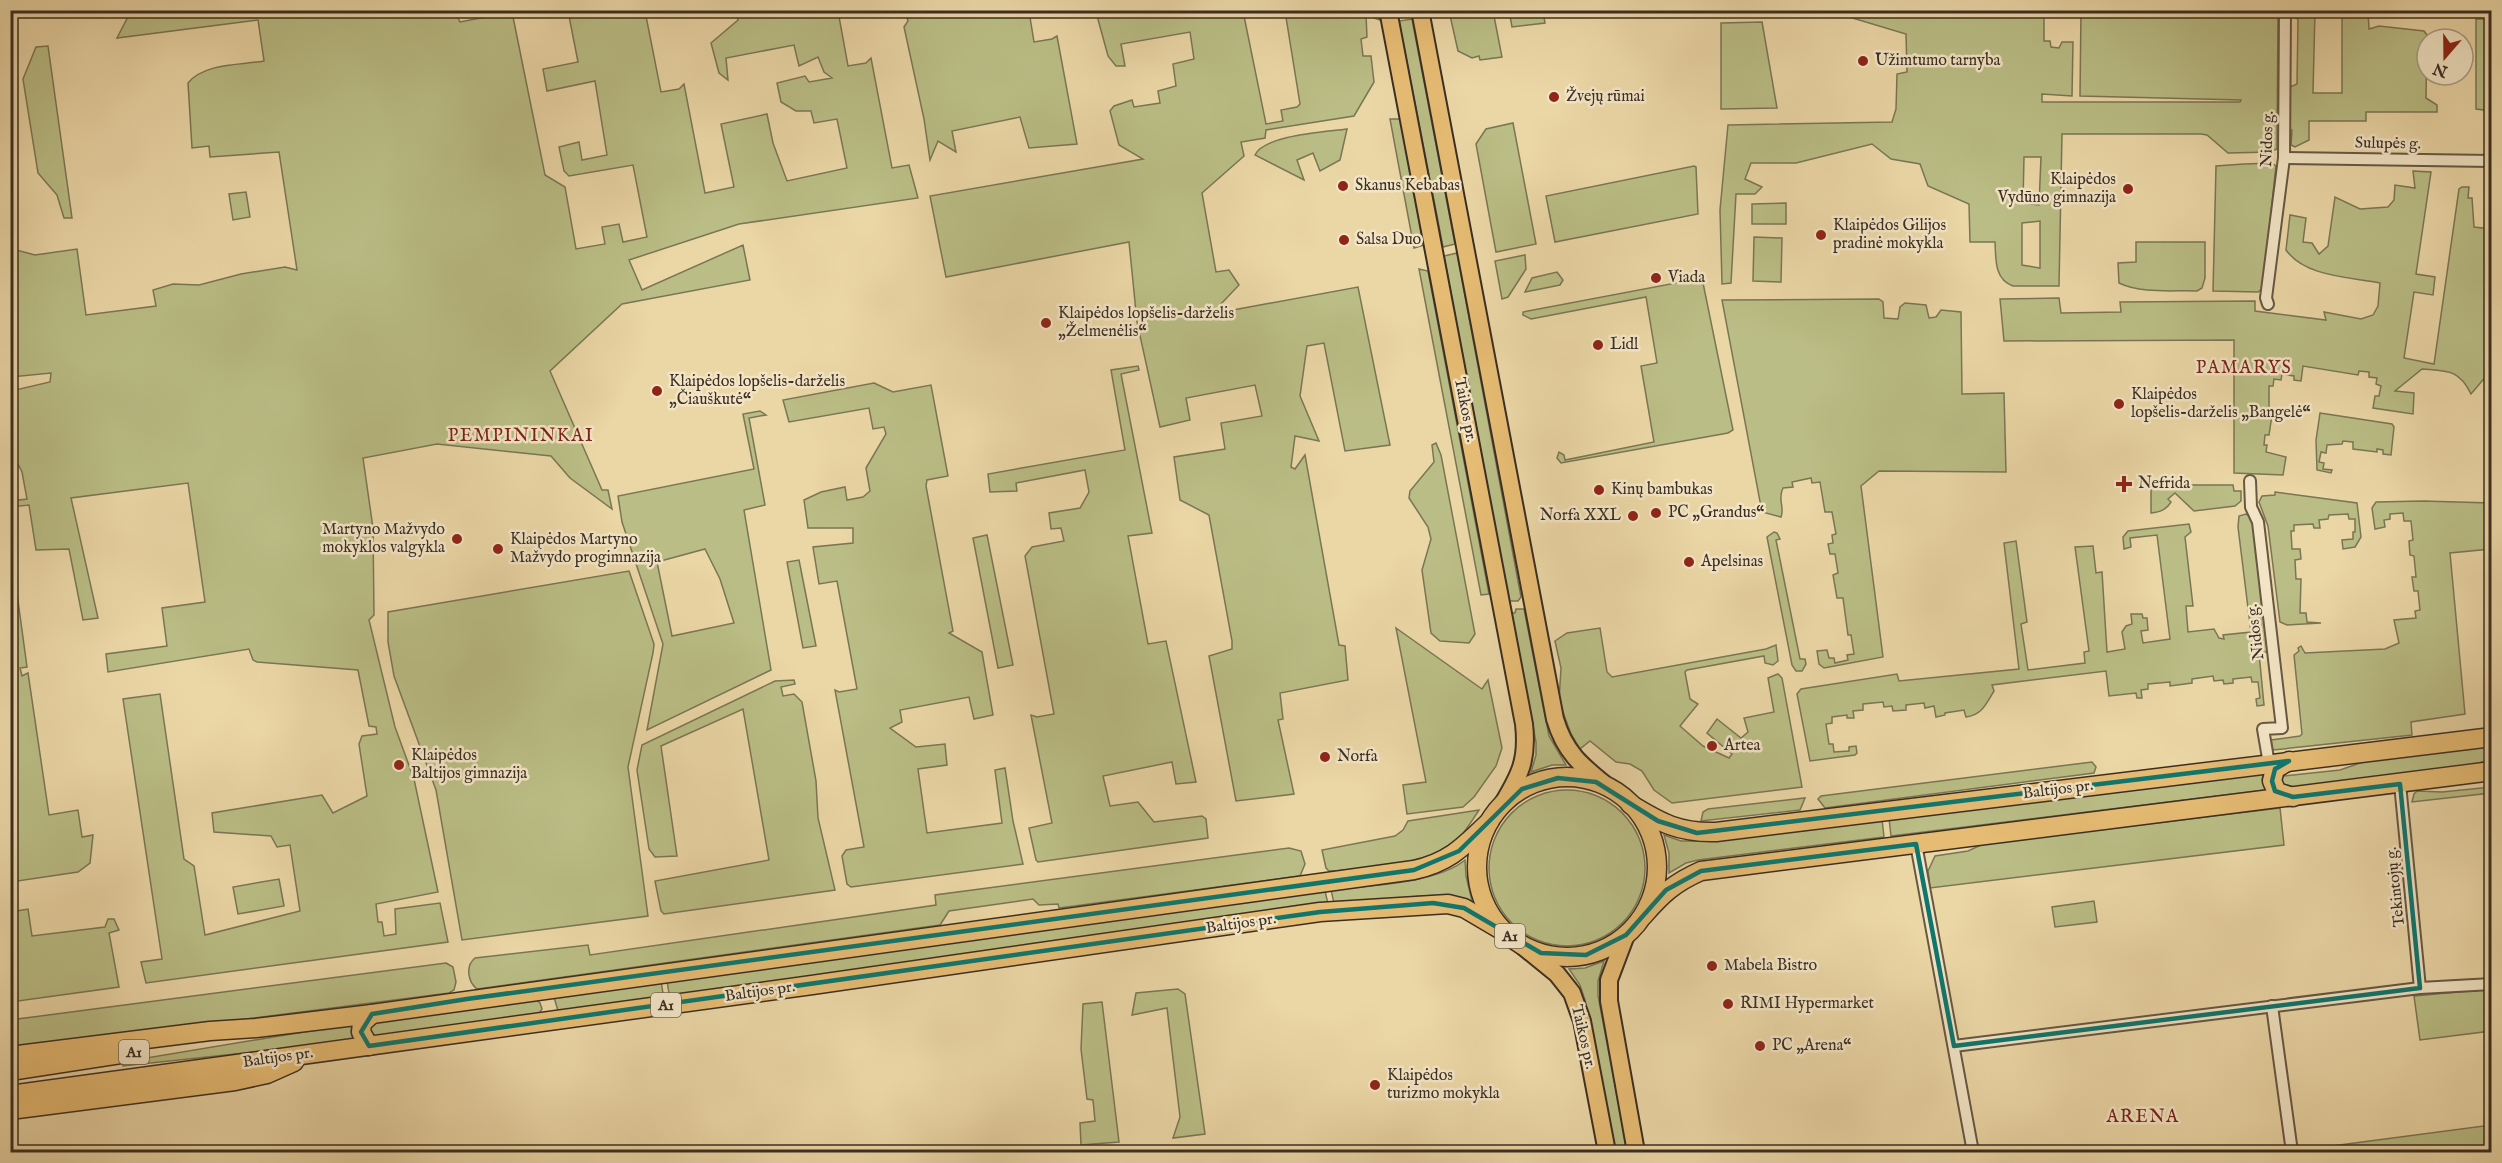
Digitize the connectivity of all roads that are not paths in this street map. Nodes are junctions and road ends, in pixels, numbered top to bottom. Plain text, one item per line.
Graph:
1 (1388, 10) edge
2 (1420, 10) edge
3 (2285, 10) edge
4 (2284, 158) junction
5 (2492, 160) edge
6 (2268, 304) dead end
7 (2250, 481) dead end
8 (2492, 737) edge
9 (2289, 761) junction
10 (2269, 764) junction
11 (2492, 771) edge
12 (2400, 784) junction
13 (1608, 788) junction
14 (2293, 797) junction
15 (1630, 804) junction
16 (1502, 805) junction
17 (1489, 822) junction
18 (1916, 844) junction
19 (1643, 916) junction
20 (1503, 931) junction
21 (1626, 935) junction
22 (1520, 944) junction
23 (2492, 984) edge
24 (2420, 988) junction
25 (534, 992) junction
26 (2272, 1006) junction
27 (372, 1014) junction
28 (540, 1022) junction
29 (256, 1028) junction
30 (369, 1046) junction
31 (1954, 1046) junction
32 (314, 1053) junction
33 (10, 1056) edge
34 (10, 1071) edge
35 (10, 1095) edge
36 (10, 1110) edge
37 (1607, 1152) edge
38 (1636, 1152) edge
39 (1973, 1152) edge
40 (2292, 1152) edge

1 - 16 main road, Taikos pr.
2 - 13 main road, Taikos pr.
3 - 4 street, Nidos g.
4 - 5 street, Sulupės g.
4 - 6 street, Nidos g.
7 - 10 street, Nidos g.
8 - 9 highway, Baltijos pr.
9 - 10 highway, Baltijos pr.
9 - 14 highway
10 - 15 highway, Baltijos pr.
11 - 12 highway
12 - 14 highway
12 - 24 street, Tekintojų g.
13 - 15 highway, A1
13 - 16 highway, A1
14 - 18 highway
15 - 19 highway, A1
16 - 17 highway, A1
17 - 20 highway, A1
17 - 25 highway, Baltijos pr. / A1
18 - 19 highway
18 - 31 street
19 - 21 highway, A1
20 - 22 highway, A1
20 - 28 highway, Baltijos pr. / A1
21 - 22 highway, A1
21 - 38 main road, Taikos pr. / A1
22 - 37 main road, Taikos pr. / A1
23 - 24 street
24 - 26 street
25 - 27 highway, Baltijos pr. / A1
25 - 28 highway
26 - 31 street
26 - 40 street
27 - 29 highway, Baltijos pr. / A1
27 - 30 highway
28 - 30 highway, Baltijos pr. / A1
29 - 33 highway
29 - 34 highway, A1
30 - 32 highway, Baltijos pr. / A1
31 - 39 street
32 - 35 highway, Baltijos pr. / A1
32 - 36 highway

